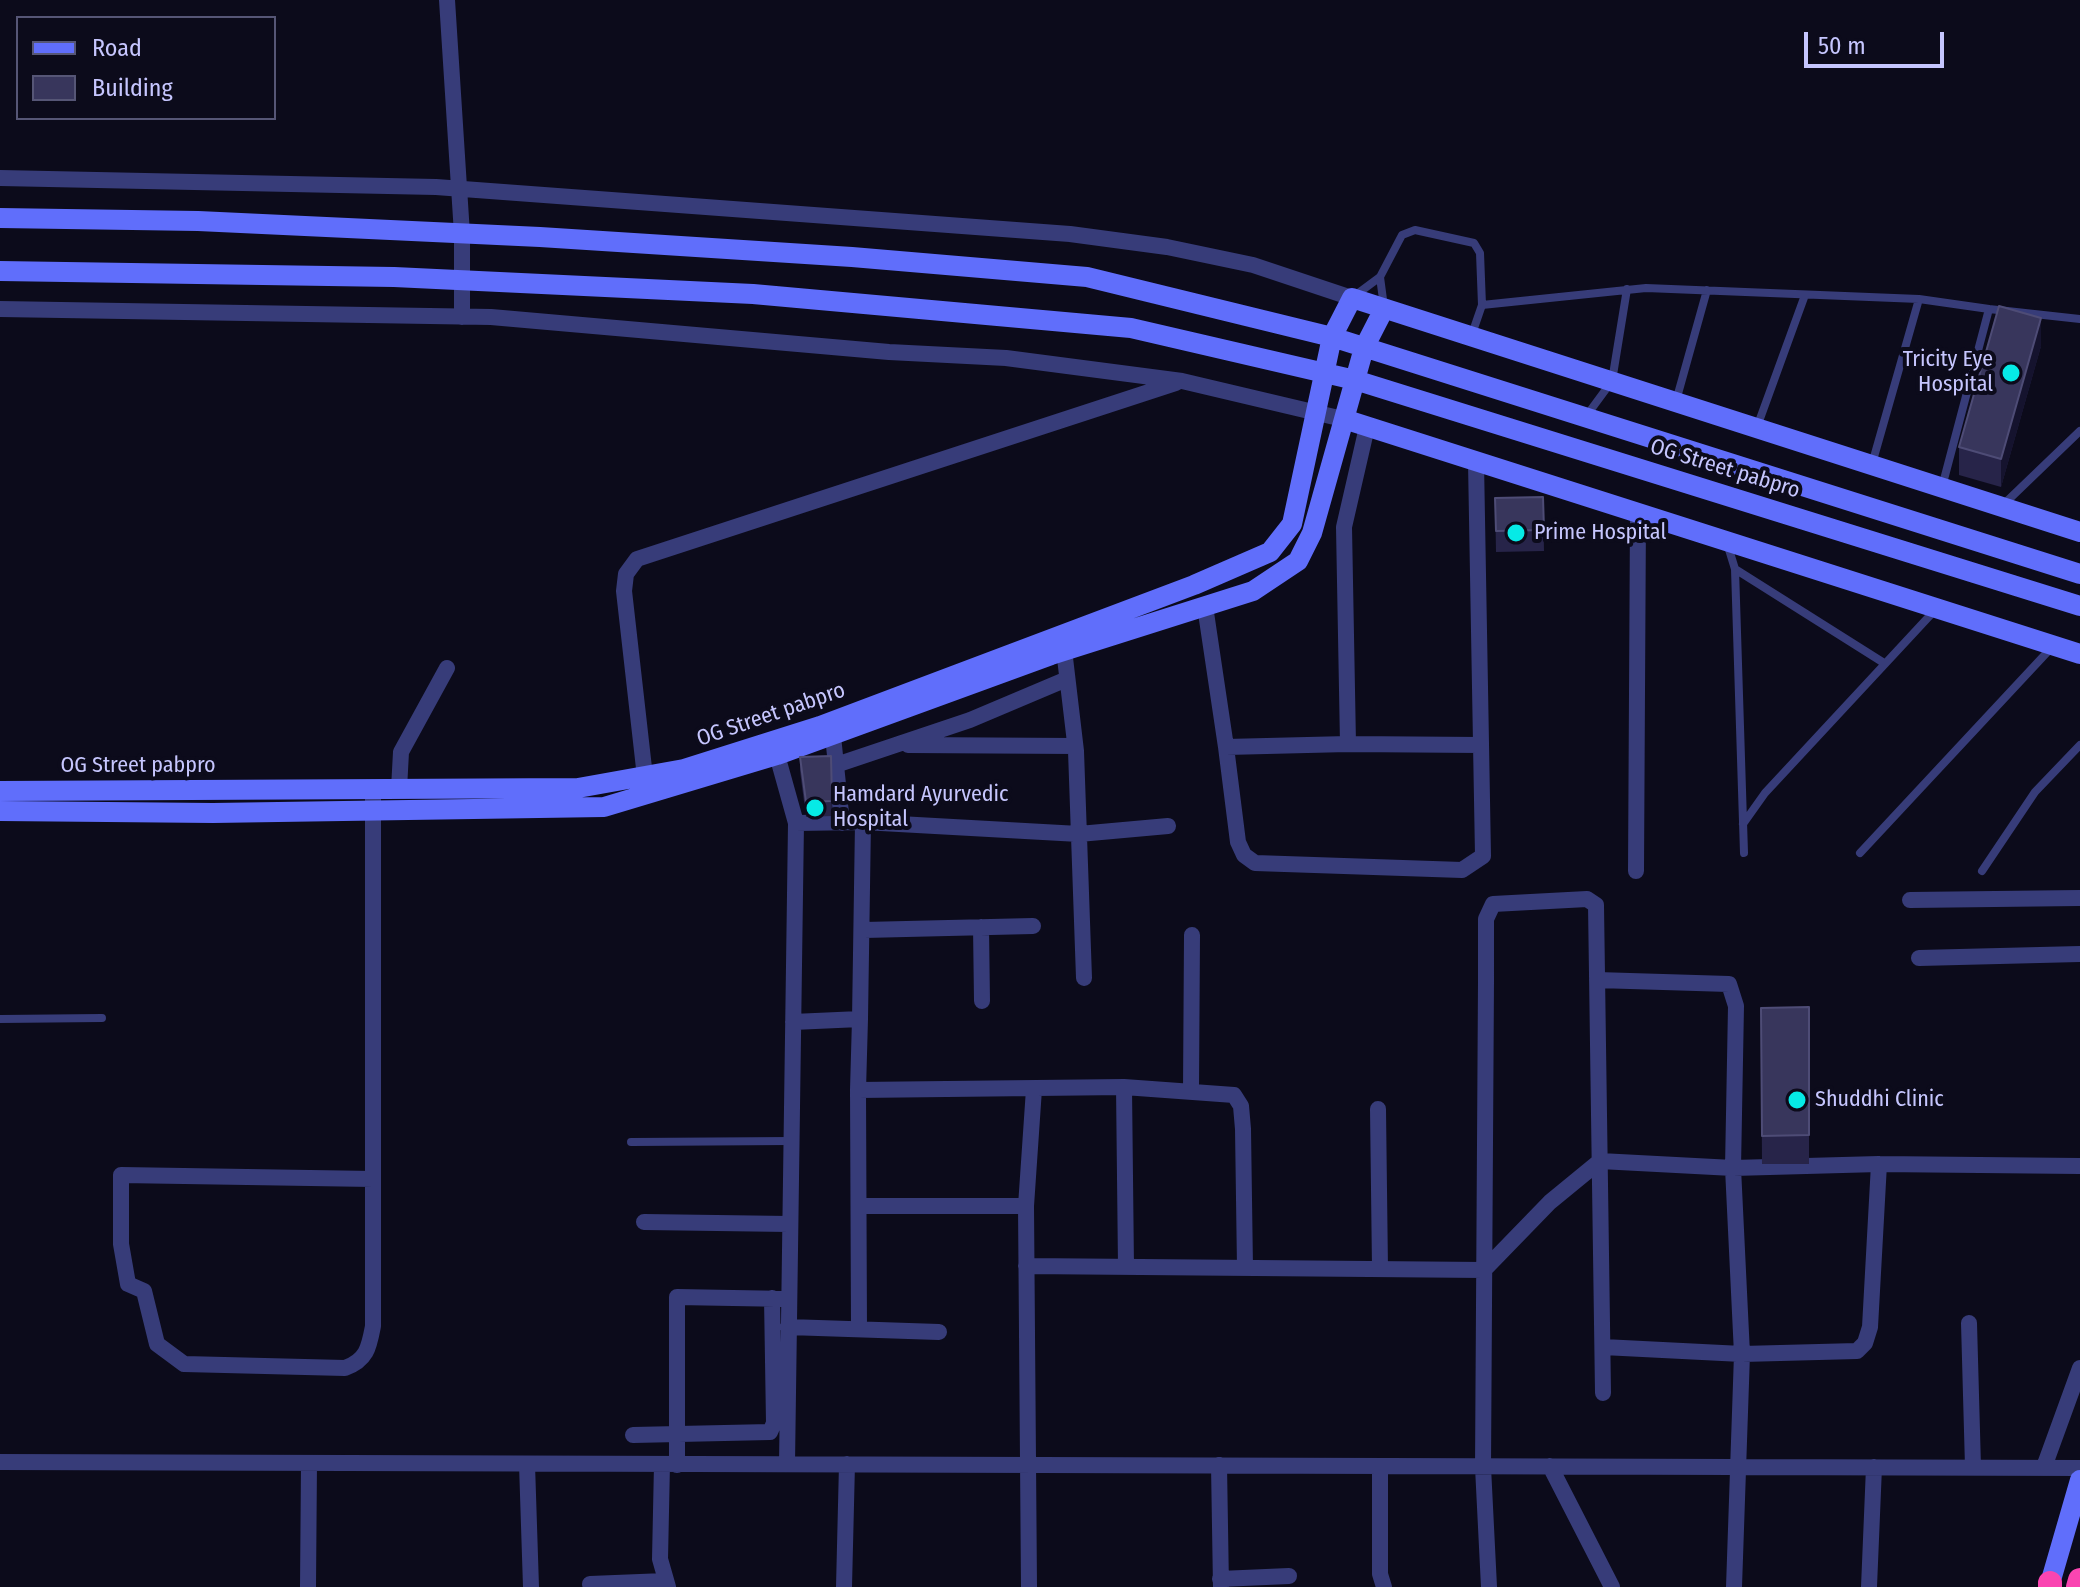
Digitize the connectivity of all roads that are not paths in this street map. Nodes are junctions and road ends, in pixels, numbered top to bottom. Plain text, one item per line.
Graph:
1 (447, 0) edge
2 (0, 178) edge
3 (460, 189) junction
4 (0, 218) edge
5 (462, 234) junction
6 (0, 271) edge
7 (1380, 277) junction
8 (462, 281) junction
9 (1627, 289) junction
10 (1707, 290) junction
11 (1805, 295) junction
12 (1352, 298) junction
13 (1919, 299) junction
14 (1482, 305) junction
15 (0, 309) edge
16 (1384, 309) junction
17 (1989, 309) junction
18 (462, 317) junction
19 (2080, 319) edge
20 (1472, 334) junction
21 (1332, 337) junction
22 (1364, 348) junction
23 (1325, 373) junction
24 (1355, 380) junction
25 (1182, 381) junction
26 (1612, 381) junction
27 (1676, 402) junction
28 (1316, 411) junction
29 (1585, 417) junction
30 (1347, 420) junction
31 (1367, 427) junction
32 (1756, 428) junction
33 (2080, 431) edge
34 (1476, 462) junction
35 (1872, 465) junction
36 (1942, 487) junction
37 (2001, 506) junction
38 (1638, 513) junction
39 (2080, 532) edge
40 (1727, 541) junction
41 (1735, 569) junction
42 (2080, 574) edge
43 (1205, 606) junction
44 (2080, 606) edge
45 (1936, 608) junction
46 (1063, 643) junction
47 (2053, 645) junction
48 (2080, 654) edge
49 (1884, 663) junction
50 (447, 668) dead end
51 (1067, 679) junction
52 (833, 736) junction
53 (1348, 744) junction
54 (895, 745) junction
55 (1480, 745) junction
56 (2080, 745) edge
57 (1075, 746) junction
58 (1226, 747) junction
59 (777, 755) junction
60 (836, 765) junction
61 (645, 777) junction
62 (373, 789) junction
63 (399, 789) junction
64 (0, 791) edge
65 (0, 811) edge
66 (374, 812) junction
67 (863, 822) junction
68 (796, 823) junction
69 (842, 823) junction
70 (1743, 824) junction
71 (1168, 826) dead end
72 (1079, 834) junction
73 (1744, 853) dead end
74 (1860, 853) dead end
75 (1636, 871) dead end
76 (1982, 871) dead end
77 (2080, 898) edge
78 (1910, 900) dead end
79 (1033, 926) dead end
80 (981, 927) junction
81 (864, 930) junction
82 (1192, 935) dead end
83 (2080, 954) edge
84 (1919, 958) dead end
85 (1084, 978) dead end
86 (1597, 980) junction
87 (982, 1001) dead end
88 (102, 1018) dead end
89 (0, 1019) edge
90 (860, 1019) junction
91 (793, 1022) junction
92 (1124, 1087) junction
93 (1034, 1089) junction
94 (1191, 1089) junction
95 (858, 1090) junction
96 (1378, 1109) dead end
97 (791, 1141) junction
98 (631, 1142) dead end
99 (1600, 1161) junction
100 (1879, 1164) junction
101 (2080, 1166) edge
102 (1733, 1168) junction
103 (373, 1179) junction
104 (859, 1206) junction
105 (1026, 1206) junction
106 (644, 1222) dead end
107 (789, 1224) junction
108 (1026, 1266) junction
109 (1126, 1267) junction
110 (1245, 1268) junction
111 (1380, 1269) junction
112 (1484, 1270) junction
113 (780, 1299) junction
114 (1969, 1323) dead end
115 (788, 1327) junction
116 (859, 1329) junction
117 (939, 1332) dead end
118 (1603, 1347) junction
119 (1742, 1354) junction
120 (2080, 1368) edge
121 (1603, 1393) dead end
122 (633, 1435) dead end
123 (678, 1435) junction
124 (0, 1462) edge
125 (309, 1463) junction
126 (527, 1464) junction
127 (669, 1464) junction
128 (787, 1464) junction
129 (847, 1464) junction
130 (1025, 1465) junction
131 (1219, 1465) junction
132 (1380, 1466) junction
133 (1550, 1466) junction
134 (1738, 1466) junction
135 (1483, 1467) junction
136 (1874, 1467) junction
137 (1973, 1467) junction
138 (2044, 1467) junction
139 (2080, 1468) edge
140 (2080, 1480) edge
141 (1289, 1576) dead end
142 (2080, 1580) edge
143 (1220, 1583) edge
144 (590, 1584) dead end
145 (666, 1584) edge
146 (2049, 1586) edge
147 (308, 1587) edge
148 (531, 1587) edge
149 (844, 1587) edge
150 (1029, 1587) edge
151 (1384, 1587) edge
152 (1489, 1587) edge
153 (1612, 1587) edge
154 (1734, 1587) edge
155 (1869, 1587) edge
156 (2078, 1587) edge

1 - 3 street
2 - 3 street
3 - 5 street
3 - 12 street
4 - 5 street
5 - 8 street
5 - 21 street
6 - 8 street
7 - 12 lane
7 - 14 lane
7 - 16 lane
8 - 18 street
8 - 23 street
9 - 10 lane
9 - 14 lane
9 - 26 lane
10 - 11 lane
10 - 27 lane
11 - 13 lane
11 - 32 lane
12 - 16 street
12 - 21 street
13 - 17 lane
13 - 35 lane
14 - 20 lane
15 - 18 street
16 - 20 street
16 - 22 street
17 - 19 lane
17 - 36 lane
18 - 25 street
20 - 26 street
21 - 22 street, OG Street pabpro
21 - 23 street, OG Street pabpro
22 - 24 street, OG Street pabpro
22 - 29 street, OG Street pabpro
23 - 24 street
23 - 28 street, OG Street pabpro
24 - 30 street, OG Street pabpro
24 - 44 street, OG Street pabpro
25 - 28 street
25 - 61 street
26 - 27 street
26 - 29 lane
27 - 32 street
28 - 30 street
28 - 46 street, OG Street pabpro
29 - 42 street, OG Street pabpro
30 - 31 street
30 - 43 street, OG Street pabpro
31 - 34 street
31 - 53 street
32 - 35 street
33 - 37 lane
34 - 38 street
34 - 55 street
35 - 36 street
36 - 37 street
37 - 39 street
38 - 40 street
38 - 75 street
40 - 41 lane
40 - 45 street
41 - 49 lane
41 - 70 lane
43 - 46 street, OG Street pabpro
43 - 58 street
45 - 47 street
45 - 49 lane
46 - 51 street
46 - 52 street, OG Street pabpro
46 - 61 street, OG Street pabpro
47 - 48 street
47 - 74 lane
49 - 70 lane
50 - 63 street
51 - 54 street
51 - 57 street
52 - 59 street, OG Street pabpro
52 - 60 street
53 - 55 street
53 - 58 street
54 - 57 street
54 - 60 street
55 - 58 street
56 - 76 lane
57 - 72 street
59 - 66 street, OG Street pabpro
59 - 68 street
60 - 69 street
61 - 63 street, OG Street pabpro
62 - 63 street, OG Street pabpro
62 - 64 street, OG Street pabpro
62 - 66 street
65 - 66 street, OG Street pabpro
66 - 103 street
67 - 69 street
67 - 72 street
67 - 81 street
68 - 69 street
68 - 91 street
70 - 73 lane
71 - 72 street
72 - 85 street
77 - 78 street
79 - 80 street
80 - 81 street
80 - 87 street
81 - 90 street
82 - 94 street
83 - 84 street
86 - 99 street
86 - 102 street
86 - 112 street
88 - 89 lane
90 - 91 street
90 - 95 street
91 - 97 street
92 - 93 street
92 - 94 street
92 - 109 street
93 - 95 street
93 - 105 street
94 - 110 street
95 - 104 street
96 - 111 street
97 - 98 lane
97 - 107 street
99 - 102 street
99 - 112 street
99 - 118 street
100 - 101 street
100 - 102 street
100 - 119 street
102 - 119 street
103 - 103 street
104 - 105 street
104 - 116 street
105 - 108 street
106 - 107 street
107 - 113 street
108 - 109 street
108 - 130 street
109 - 110 street
110 - 111 street
111 - 112 street
112 - 135 street
113 - 115 street
113 - 123 street
113 - 123 street
114 - 137 street
115 - 116 street
115 - 128 street
116 - 117 street
118 - 119 street
118 - 121 street
119 - 134 street
120 - 138 street
122 - 123 street
123 - 127 street
124 - 125 street
125 - 126 street
125 - 147 street
126 - 127 street
126 - 148 street
127 - 128 street
127 - 145 street
128 - 129 street
129 - 130 street
129 - 149 street
130 - 131 street
130 - 150 street
131 - 132 street
131 - 143 street
132 - 135 street
132 - 151 street
133 - 134 street
133 - 135 street
133 - 153 street
134 - 136 street
134 - 154 street
135 - 152 street
136 - 137 street
136 - 155 street
137 - 138 street
138 - 139 street
140 - 146 street
141 - 143 street
142 - 156 highway
144 - 145 street

